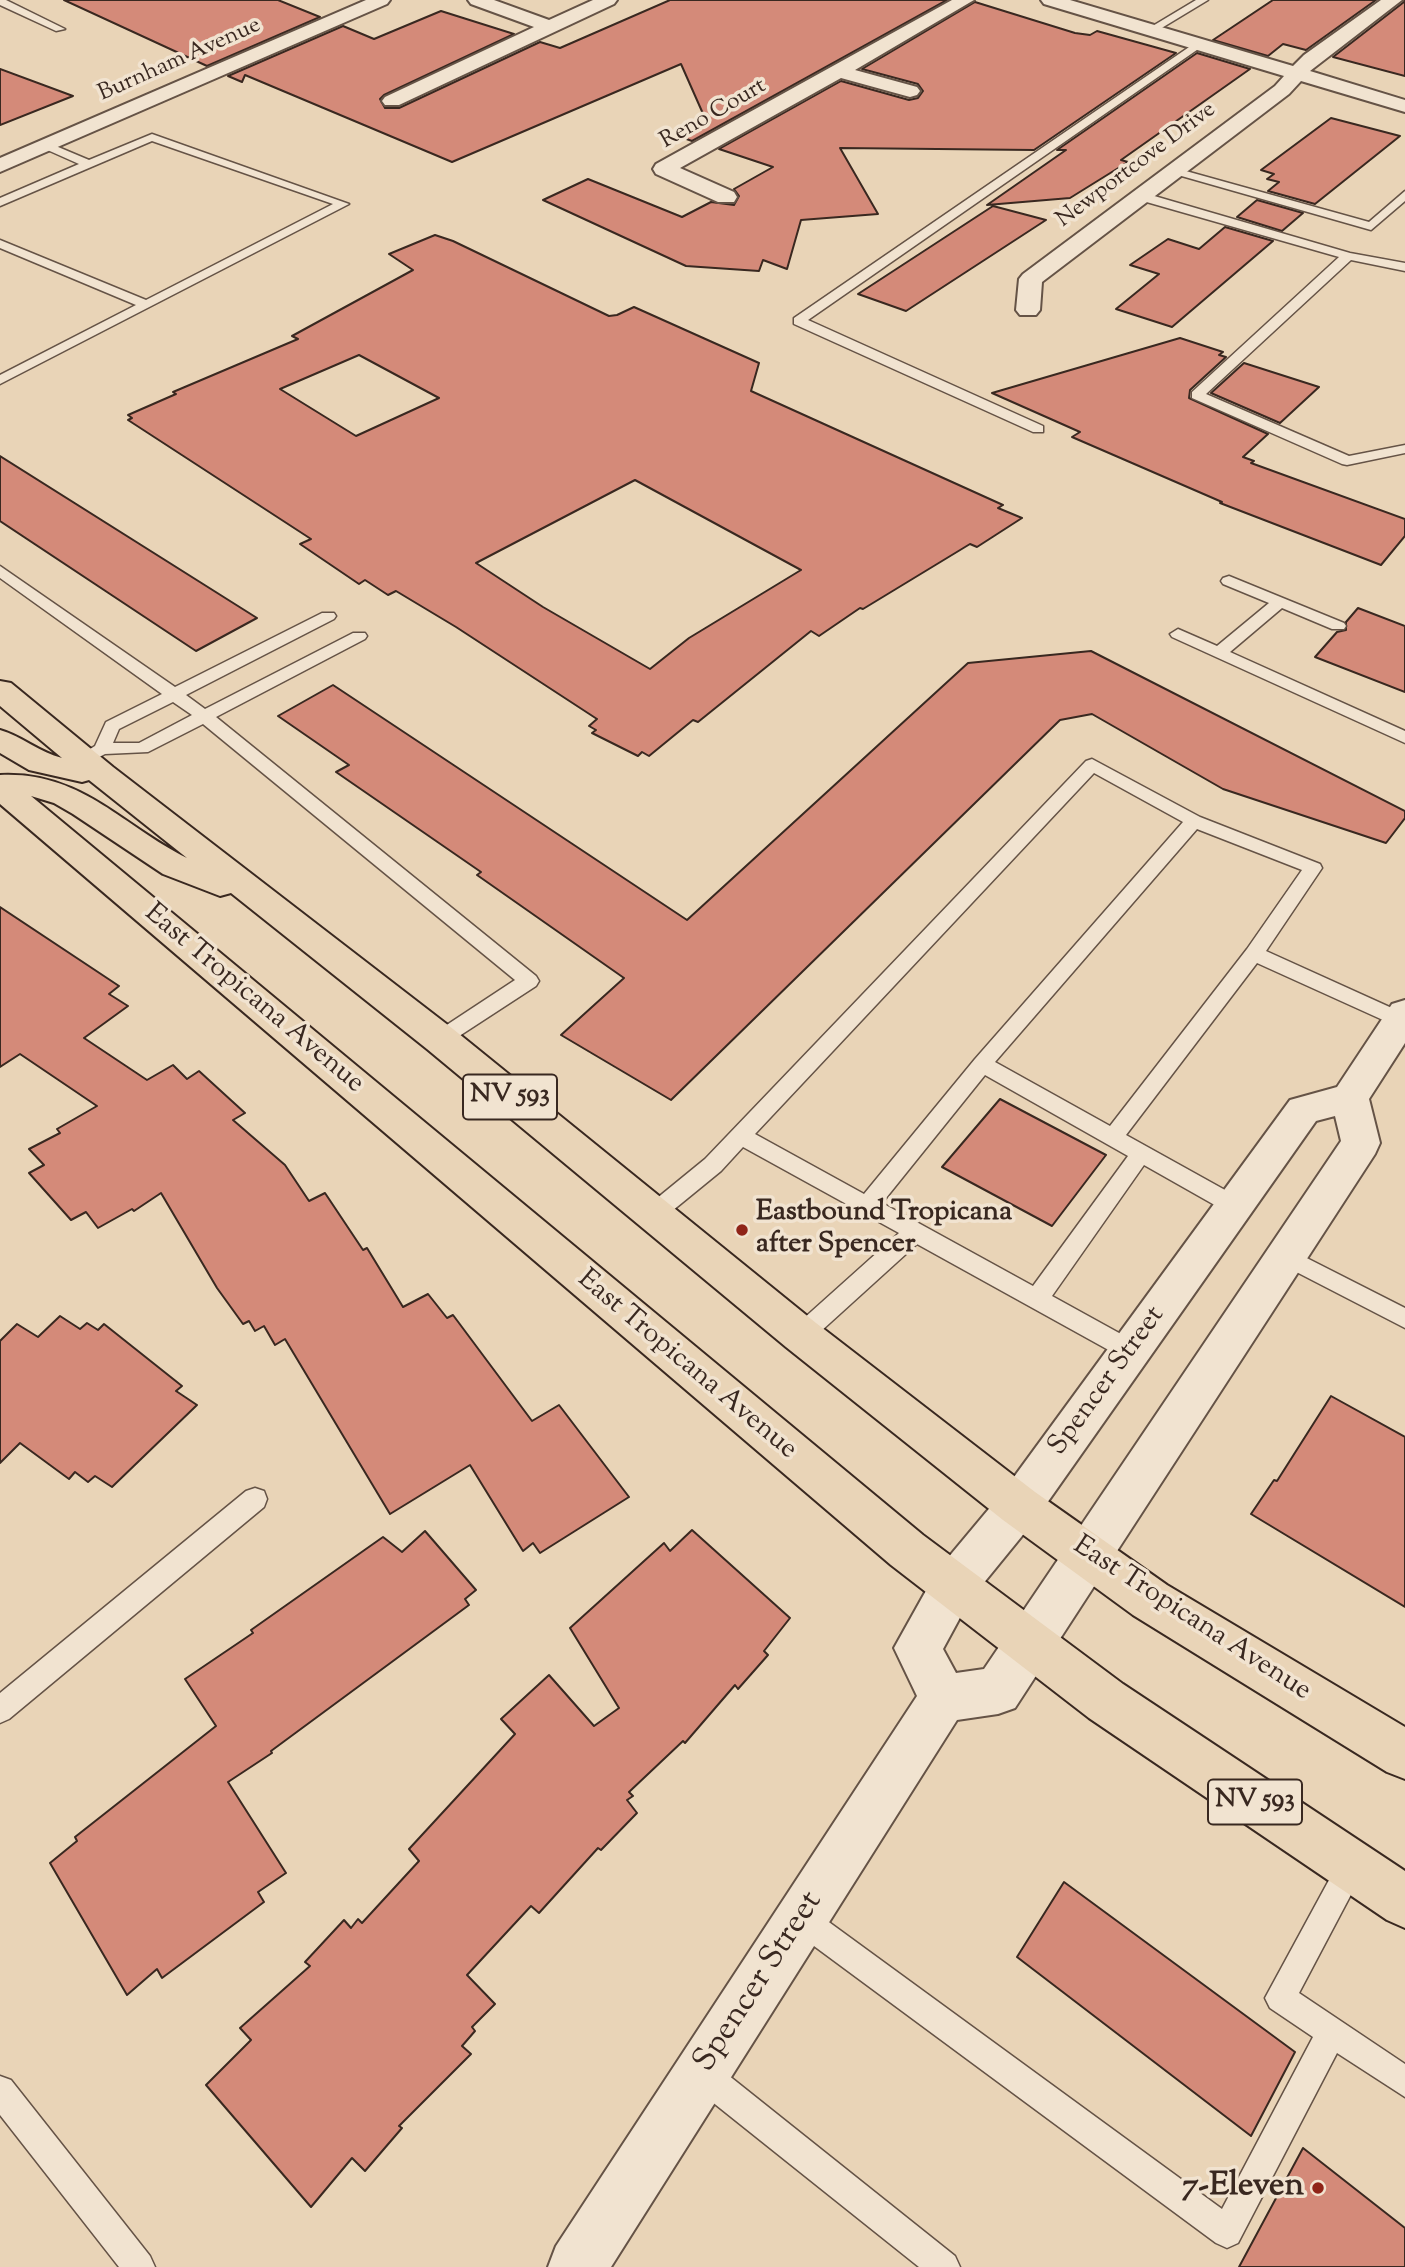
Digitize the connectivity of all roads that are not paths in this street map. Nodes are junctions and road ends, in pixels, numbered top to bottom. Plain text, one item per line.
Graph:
1 (381, 0) edge
2 (477, 0) edge
3 (608, 0) edge
4 (965, 0) edge
5 (1050, 0) edge
6 (1203, 0) edge
7 (1393, 0) edge
8 (0, 1) edge
9 (551, 27) junction
10 (60, 29) dead end
11 (1150, 30) junction
12 (1199, 45) junction
13 (839, 71) junction
14 (1297, 74) junction
15 (910, 92) dead end
16 (392, 102) dead end
17 (1405, 106) edge
18 (47, 146) junction
19 (89, 164) junction
20 (0, 166) edge
21 (1175, 171) junction
22 (1405, 195) edge
23 (1140, 196) junction
24 (726, 197) dead end
25 (0, 202) edge
26 (0, 244) edge
27 (1349, 256) junction
28 (1405, 267) edge
29 (146, 305) junction
30 (1028, 310) dead end
31 (0, 380) edge
32 (1038, 429) dead end
33 (1405, 449) edge
34 (0, 571) edge
35 (1229, 582) dead end
36 (1280, 602) junction
37 (328, 616) dead end
38 (1338, 626) dead end
39 (1178, 634) dead end
40 (359, 636) dead end
41 (1218, 653) junction
42 (0, 690) edge
43 (172, 694) junction
44 (204, 716) junction
45 (1405, 738) edge
46 (0, 740) edge
47 (96, 761) junction
48 (0, 786) edge
49 (1194, 821) junction
50 (264, 902) junction
51 (1254, 954) junction
52 (1403, 1017) edge
53 (440, 1039) junction
54 (982, 1064) junction
55 (1350, 1098) junction
56 (740, 1136) junction
57 (1114, 1136) junction
58 (1142, 1152) junction
59 (867, 1206) junction
60 (1235, 1206) junction
61 (653, 1214) junction
62 (915, 1232) junction
63 (1287, 1257) junction
64 (1037, 1299) junction
65 (1405, 1319) edge
66 (801, 1335) junction
67 (1131, 1351) junction
68 (255, 1499) dead end
69 (1018, 1506) junction
70 (1088, 1556) junction
71 (953, 1586) junction
72 (1027, 1642) junction
73 (943, 1698) junction
74 (0, 1710) edge
75 (1405, 1755) edge
76 (1351, 1868) junction
77 (1405, 1902) edge
78 (801, 1919) junction
79 (1332, 2032) junction
80 (702, 2074) junction
81 (1405, 2082) edge
82 (0, 2091) edge
83 (139, 2267) edge
84 (577, 2267) edge
85 (944, 2267) edge

1 - 18 street, Burnham Avenue
2 - 9 street
3 - 9 street
4 - 13 street, Reno Court
5 - 11 street
6 - 11 lane
7 - 14 street, Newportcove Drive
8 - 10 lane
9 - 16 street
11 - 12 street
12 - 14 street
12 - 32 lane
13 - 15 street
13 - 24 street, Reno Court
14 - 17 street
14 - 21 street, Newportcove Drive
18 - 19 lane
18 - 20 street, Burnham Avenue
19 - 25 lane
19 - 29 lane
21 - 22 lane
21 - 23 street, Newportcove Drive
23 - 27 lane
23 - 30 street, Newportcove Drive
26 - 29 lane
27 - 28 lane
27 - 33 lane
29 - 31 lane
34 - 43 lane
35 - 36 lane
36 - 38 lane
36 - 41 lane
37 - 43 lane
39 - 41 lane
40 - 44 lane
41 - 45 lane
42 - 47 main road, East Tropicana Avenue / NV 593
43 - 44 lane
43 - 47 lane
44 - 47 lane
44 - 53 lane
46 - 47 main road
47 - 50 main road, East Tropicana Avenue / NV 593
48 - 50 main road
48 - 71 main road, East Tropicana Avenue / NV 593
49 - 51 lane
49 - 54 lane
49 - 56 lane
50 - 53 main road, East Tropicana Avenue / NV 593
51 - 52 lane
51 - 57 lane
52 - 55 street
53 - 61 main road, East Tropicana Avenue / NV 593
54 - 57 lane
54 - 59 lane
55 - 60 street, Spencer Street
55 - 63 street
56 - 59 lane
56 - 61 lane
57 - 58 lane
58 - 60 lane
58 - 64 lane
59 - 62 lane
60 - 67 street, Spencer Street
61 - 66 main road, East Tropicana Avenue / NV 593
62 - 64 lane
62 - 66 lane
63 - 65 lane
63 - 70 street
64 - 67 lane
66 - 69 main road, East Tropicana Avenue / NV 593
67 - 69 street, Spencer Street
68 - 74 lane
69 - 70 main road, East Tropicana Avenue / NV 593
69 - 71 street, Spencer Street
70 - 72 street
70 - 75 main road, East Tropicana Avenue / NV 593
71 - 72 main road, East Tropicana Avenue / NV 593
71 - 73 street, Spencer Street
72 - 73 street
72 - 76 main road, East Tropicana Avenue / NV 593
73 - 78 street, Spencer Street
76 - 77 main road, East Tropicana Avenue / NV 593
76 - 79 lane
78 - 79 lane
78 - 80 street, Spencer Street
79 - 81 lane
80 - 84 street, Spencer Street
80 - 85 lane
82 - 83 lane

